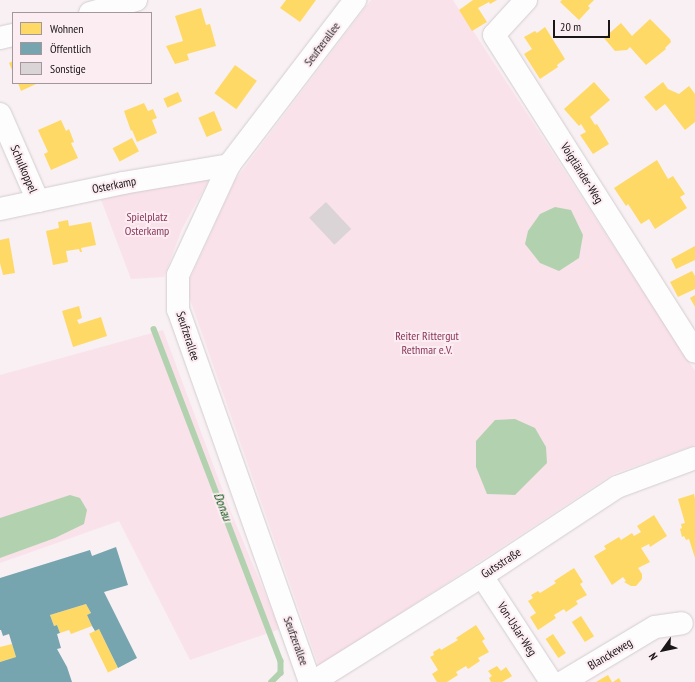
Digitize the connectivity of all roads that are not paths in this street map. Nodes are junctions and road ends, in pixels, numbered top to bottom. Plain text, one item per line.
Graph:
1 (136, 0) edge
2 (355, 0) edge
3 (526, 0) edge
4 (94, 12) edge
5 (12, 34) edge
6 (0, 38) edge
7 (0, 114) edge
8 (229, 165) junction
9 (38, 201) junction
10 (0, 209) edge
11 (695, 352) edge
12 (695, 458) edge
13 (482, 576) junction
14 (682, 623) dead end
15 (312, 682) edge
16 (551, 682) edge
17 (563, 682) edge

1 - 4 street
2 - 8 street, Seufzerallee
3 - 11 street, Voigtländer-Weg
5 - 6 street
7 - 9 street, Schulkoppel
8 - 9 street, Osterkamp
8 - 15 street, Seufzerallee
9 - 10 street, Osterkamp
12 - 13 street, Gutsstraße
13 - 15 street, Gutsstraße
13 - 16 street, Von-Uslar-Weg
14 - 17 street, Blanckeweg

